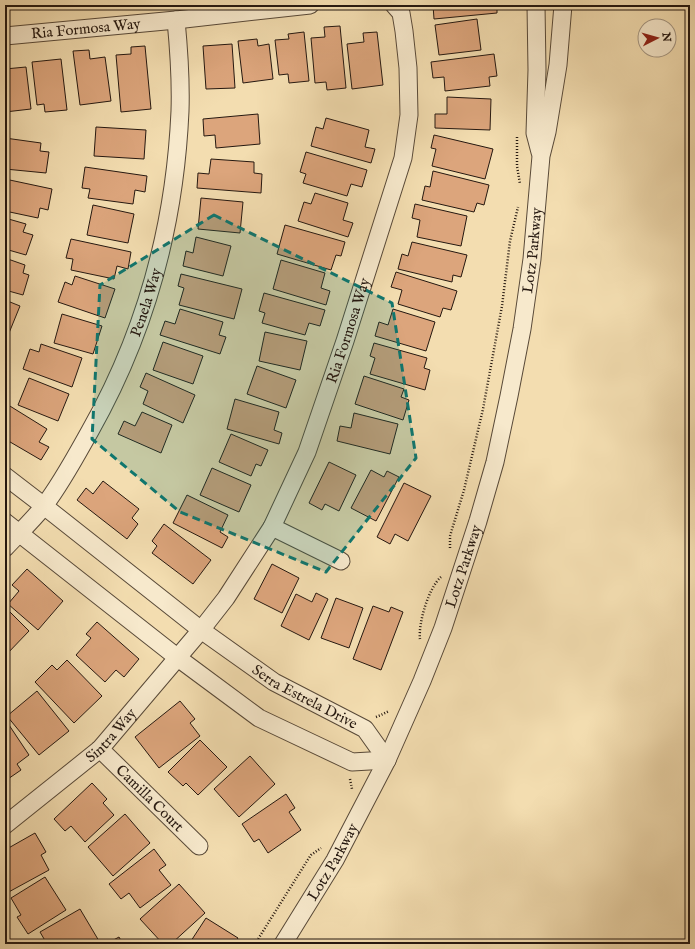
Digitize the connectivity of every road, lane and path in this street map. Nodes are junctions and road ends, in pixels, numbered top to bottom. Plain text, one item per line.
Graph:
1 (310, 5) edge
2 (394, 5) edge
3 (536, 5) edge
4 (562, 5) edge
5 (176, 20) junction
6 (5, 36) edge
7 (518, 132) dead end
8 (541, 156) junction
9 (520, 185) dead end
10 (519, 202) dead end
11 (5, 476) edge
12 (44, 506) junction
13 (5, 522) edge
14 (272, 527) junction
15 (19, 533) junction
16 (5, 548) edge
17 (450, 554) dead end
18 (341, 561) dead end
19 (445, 573) dead end
20 (201, 630) junction
21 (417, 646) dead end
22 (178, 658) junction
23 (391, 709) dead end
24 (365, 729) junction
25 (100, 749) junction
26 (387, 760) junction
27 (352, 762) junction
28 (352, 792) dead end
29 (5, 825) edge
30 (199, 846) dead end
31 (324, 846) dead end
32 (255, 944) edge
33 (284, 944) edge

1 - 5 street, Ria Formosa Way
2 - 14 street, Ria Formosa Way
3 - 8 street, Lotz Parkway
4 - 8 street, Lotz Parkway
5 - 6 street, Ria Formosa Way
5 - 12 street, Penela Way
7 - 9 path
8 - 26 street, Lotz Parkway
10 - 17 path
11 - 12 street, Serra Estrela Drive
12 - 15 street, Penela Way
12 - 20 street, Serra Estrela Drive
13 - 15 street
14 - 18 street
14 - 20 street, Ria Formosa Way
15 - 16 street, Penela Way
15 - 22 street
19 - 21 path
20 - 22 street, Sintra Way
20 - 24 street, Serra Estrela Drive
22 - 25 street, Sintra Way
22 - 27 street
23 - 24 path
24 - 26 street, Serra Estrela Drive
25 - 29 street, Sintra Way
25 - 30 street, Camilla Court
26 - 27 street
26 - 33 street, Lotz Parkway
27 - 28 path
31 - 32 path

